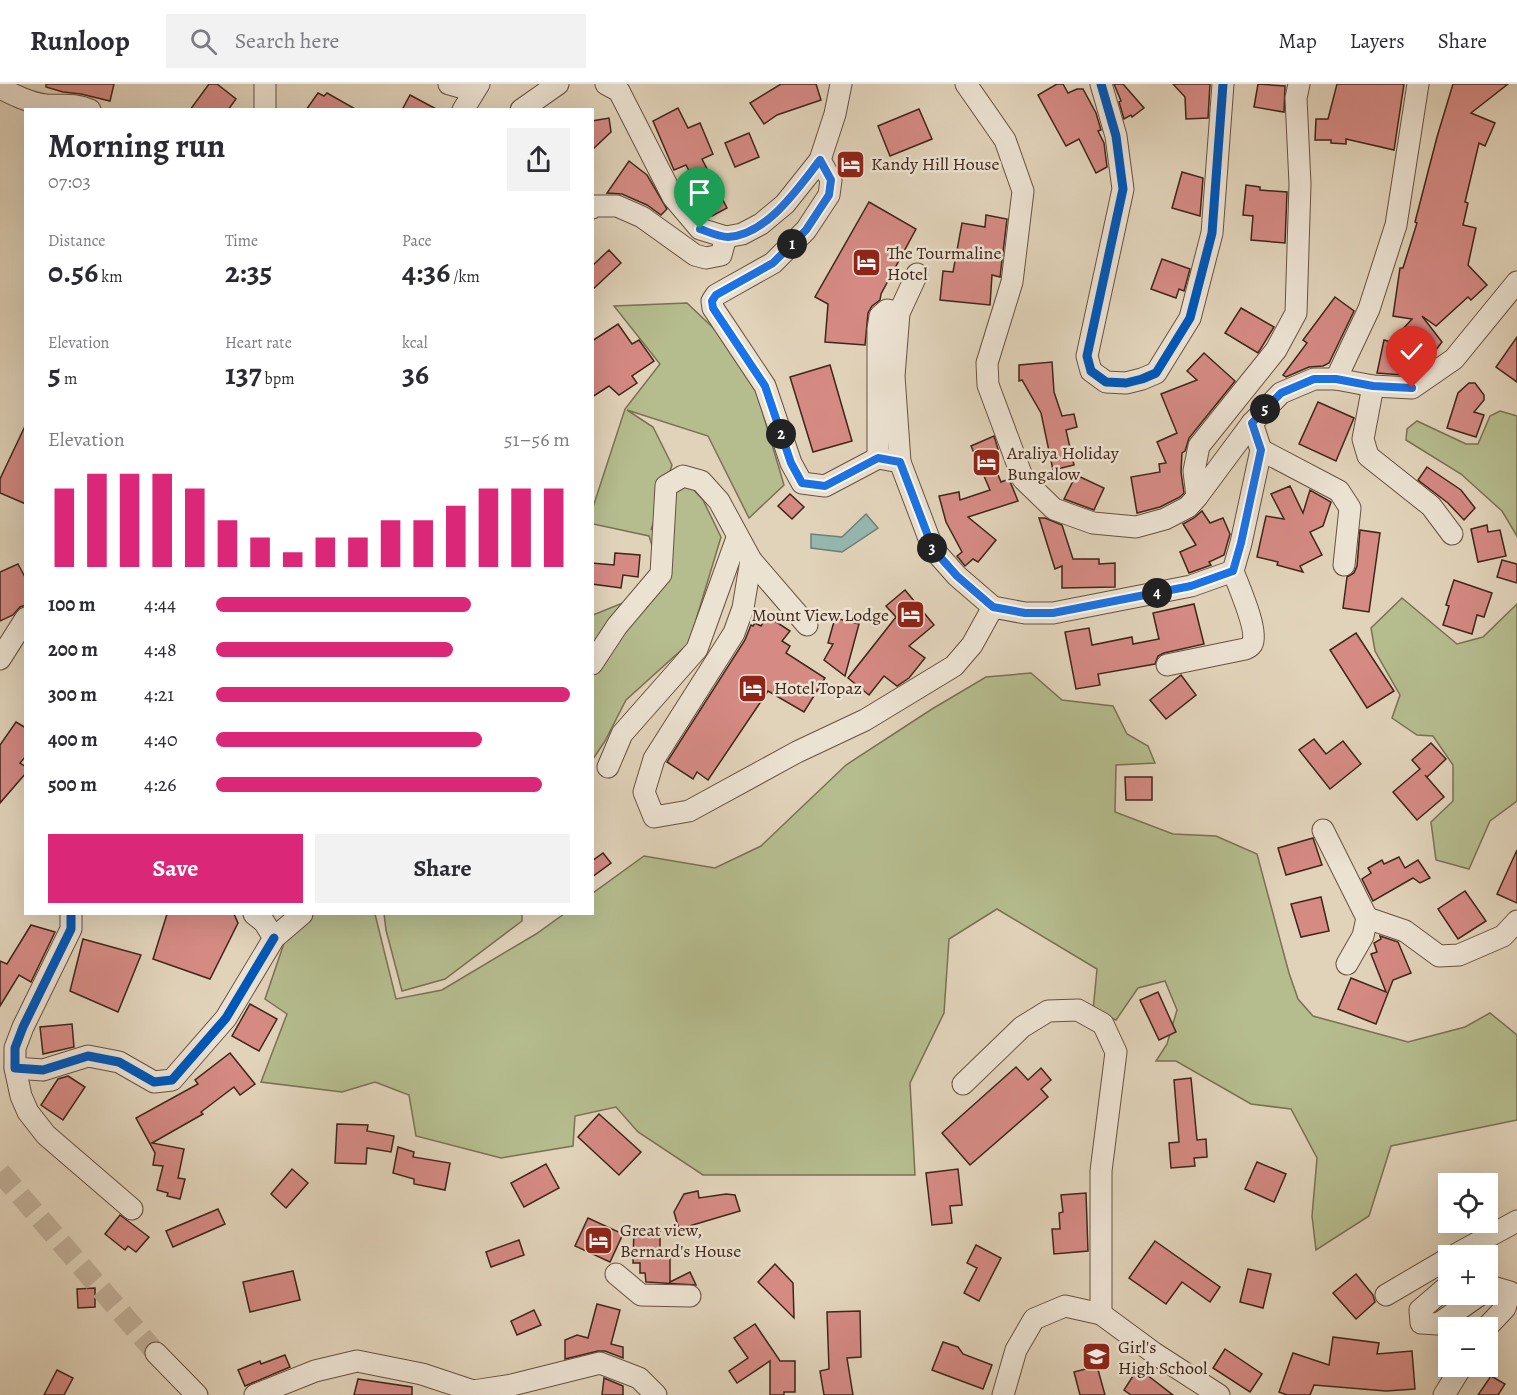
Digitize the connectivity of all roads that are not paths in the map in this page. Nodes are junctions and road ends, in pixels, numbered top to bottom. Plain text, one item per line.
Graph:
1 (265, 84) edge
2 (449, 84) edge
3 (558, 84) edge
4 (606, 84) edge
5 (841, 84) edge
6 (966, 84) edge
7 (1101, 84) edge
8 (1223, 84) edge
9 (1299, 84) edge
10 (1418, 84) edge
11 (477, 87) edge
12 (0, 88) edge
13 (18, 91) edge
14 (84, 108) edge
15 (265, 108) edge
16 (464, 108) edge
17 (524, 108) edge
18 (820, 160) junction
19 (594, 206) edge
20 (726, 237) junction
21 (917, 273) dead end
22 (1517, 282) edge
23 (899, 313) junction
24 (1336, 379) junction
25 (1373, 386) junction
26 (1252, 423) junction
27 (1261, 450) junction
28 (878, 458) junction
29 (900, 462) junction
30 (1197, 497) junction
31 (1452, 534) dead end
32 (737, 538) junction
33 (751, 560) junction
34 (1344, 565) dead end
35 (1233, 571) junction
36 (993, 607) junction
37 (24, 621) edge
38 (807, 624) dead end
39 (0, 659) edge
40 (594, 661) edge
41 (1167, 665) dead end
42 (608, 767) dead end
43 (1323, 830) dead end
44 (71, 915) edge
45 (255, 915) edge
46 (301, 915) edge
47 (1367, 918) junction
48 (1512, 930) edge
49 (274, 938) junction
50 (1347, 964) dead end
51 (15, 1068) junction
52 (963, 1084) dead end
53 (132, 1209) dead end
54 (1517, 1223) edge
55 (1474, 1245) edge
56 (1494, 1245) edge
57 (1438, 1264) edge
58 (616, 1274) dead end
59 (1498, 1288) edge
60 (1438, 1294) edge
61 (1386, 1295) dead end
62 (690, 1296) dead end
63 (1465, 1305) edge
64 (1101, 1314) junction
65 (1496, 1317) edge
66 (156, 1353) tunnel mouth
67 (1455, 1377) edge
68 (474, 1393) edge
69 (197, 1395) edge
70 (255, 1395) edge
71 (656, 1395) edge
72 (1003, 1395) edge
73 (1219, 1395) edge
74 (1444, 1395) edge

1 - 15 street
2 - 11 street
3 - 17 street
4 - 20 street
5 - 18 street
6 - 30 street
7 - 8 street
9 - 30 street
10 - 24 street
11 - 16 street
12 - 13 street
13 - 14 street
18 - 20 street
18 - 28 street
19 - 20 street
21 - 23 street
22 - 25 street
23 - 28 street
23 - 29 street
24 - 25 street
24 - 26 street
25 - 31 street
26 - 27 street
26 - 30 street
27 - 34 street
27 - 35 street
28 - 29 street
29 - 36 street
32 - 33 street
32 - 40 street
32 - 42 street
33 - 36 street
33 - 38 street
35 - 36 street
35 - 41 street
37 - 39 street
43 - 47 street
44 - 51 street
45 - 49 street
46 - 49 street
47 - 48 street
47 - 50 street
49 - 51 street
51 - 53 street
52 - 64 street
54 - 55 street
54 - 56 street
57 - 61 street
58 - 62 street
59 - 65 street
60 - 63 street
64 - 72 street
64 - 73 street
66 - 69 street
67 - 74 street
68 - 70 street
68 - 71 street

